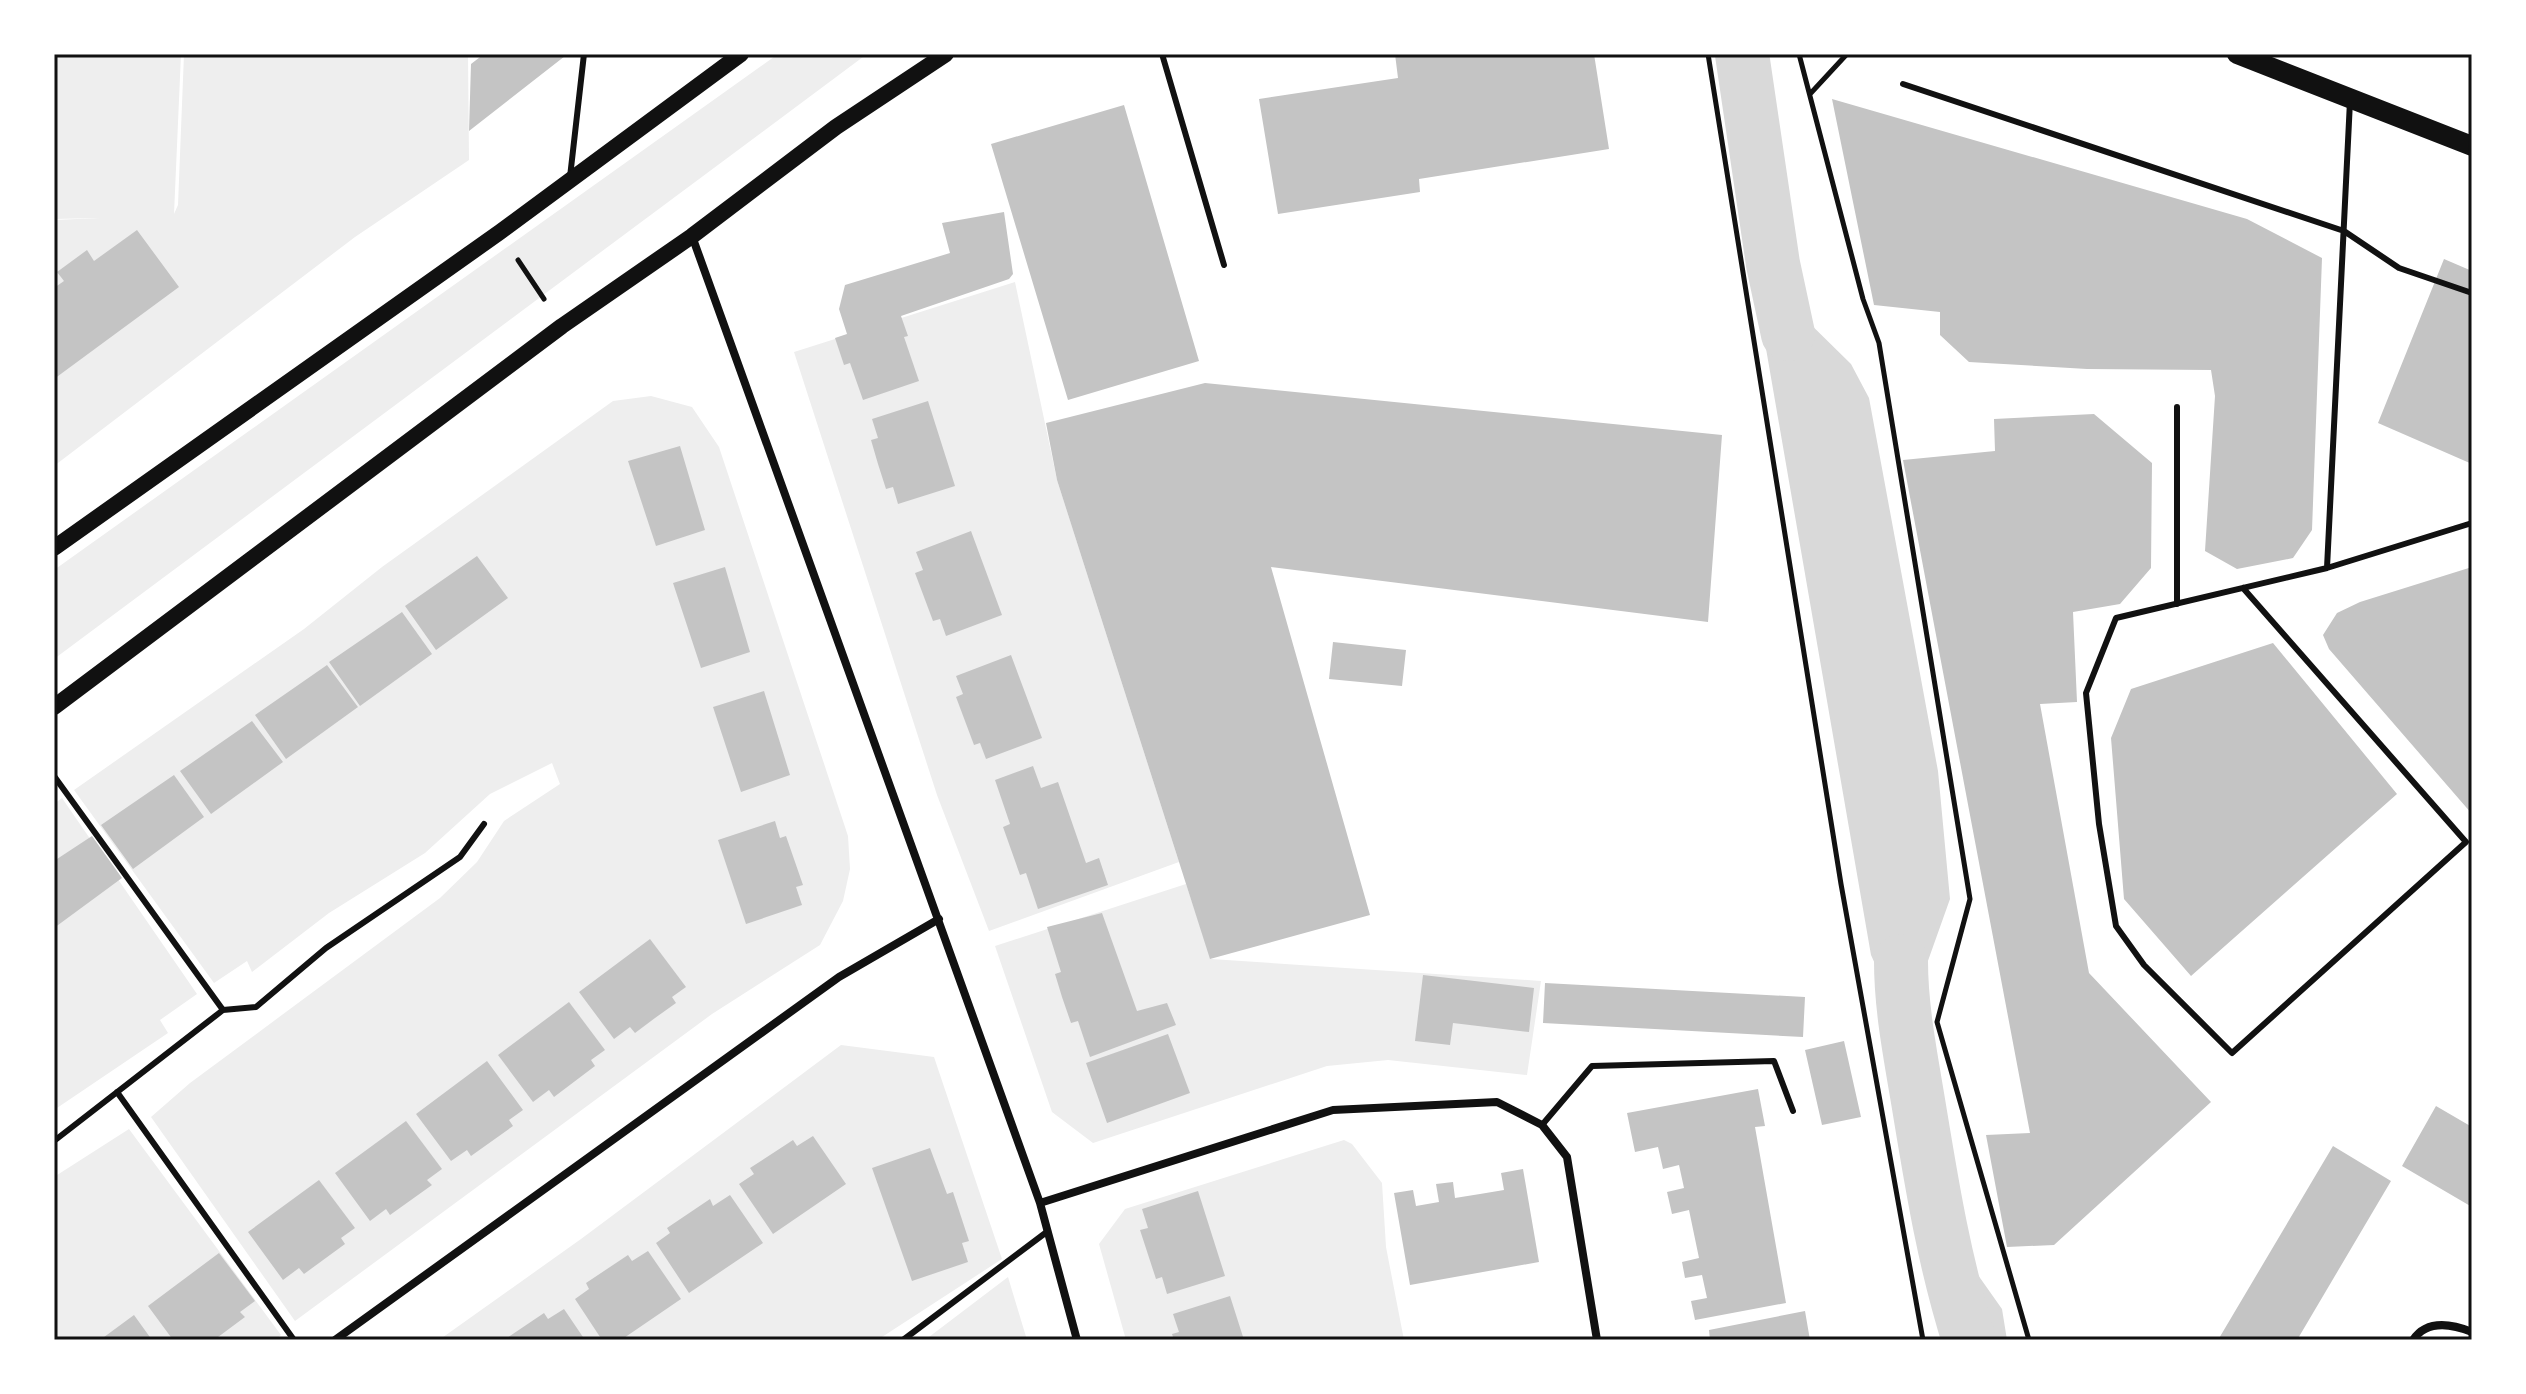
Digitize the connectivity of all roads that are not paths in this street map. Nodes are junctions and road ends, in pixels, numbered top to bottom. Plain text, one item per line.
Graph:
1 (584, 54) edge
2 (741, 54) edge
3 (946, 54) edge
4 (1162, 54) edge
5 (2237, 54) edge
6 (728, 60) edge
7 (1903, 84) dead end
8 (2350, 98) junction
9 (2472, 146) edge
10 (570, 180) junction
11 (2344, 231) junction
12 (692, 236) junction
13 (1224, 265) dead end
14 (2472, 293) edge
15 (2177, 407) dead end
16 (2472, 523) edge
17 (54, 548) edge
18 (2327, 568) junction
19 (2243, 588) junction
20 (2177, 604) junction
21 (54, 707) edge
22 (54, 776) edge
23 (484, 824) dead end
24 (939, 919) junction
25 (223, 1010) junction
26 (117, 1092) junction
27 (1793, 1111) dead end
28 (1542, 1125) junction
29 (54, 1141) edge
30 (1040, 1203) junction
31 (1048, 1231) junction
32 (2472, 1332) edge
33 (294, 1340) edge
34 (335, 1340) edge
35 (903, 1340) edge
36 (1077, 1340) edge
37 (1597, 1340) edge
38 (2413, 1340) edge

1 - 10 lane
2 - 6 main road
3 - 12 main road
4 - 13 lane
5 - 8 main road
6 - 10 main road
7 - 11 lane
8 - 9 main road
8 - 11 lane
10 - 17 main road
11 - 14 lane
11 - 18 lane
12 - 21 main road
12 - 24 street
15 - 20 lane
16 - 18 lane
18 - 19 lane
19 - 20 lane
19 - 20 lane
22 - 25 lane
23 - 25 lane
24 - 30 street
24 - 34 street
25 - 26 lane
26 - 29 lane
26 - 33 lane
27 - 28 lane
28 - 30 street
28 - 37 street
30 - 31 street
31 - 35 lane
31 - 36 street
32 - 38 street

